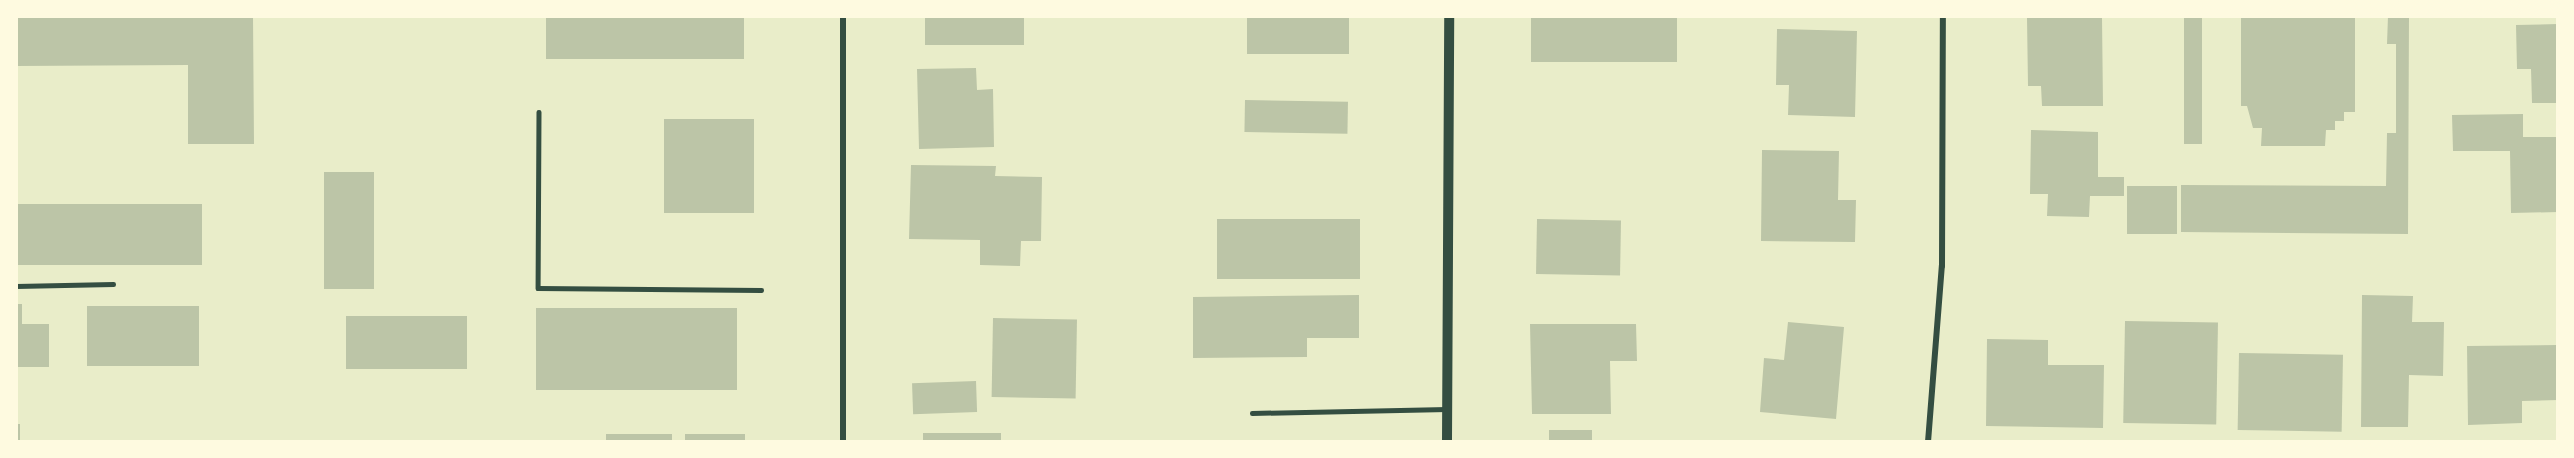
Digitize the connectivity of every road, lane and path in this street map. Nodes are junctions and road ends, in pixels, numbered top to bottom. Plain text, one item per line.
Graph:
1 (843, 16) edge
2 (1449, 16) edge
3 (1943, 16) edge
4 (539, 112) dead end
5 (113, 285) dead end
6 (16, 286) edge
7 (761, 290) dead end
8 (1447, 408) junction
9 (1252, 413) dead end
10 (843, 441) edge
11 (1447, 441) edge
12 (1928, 441) edge

1 - 10 street
2 - 8 street
3 - 12 street
4 - 7 lane
5 - 6 lane
8 - 9 lane
8 - 11 street

